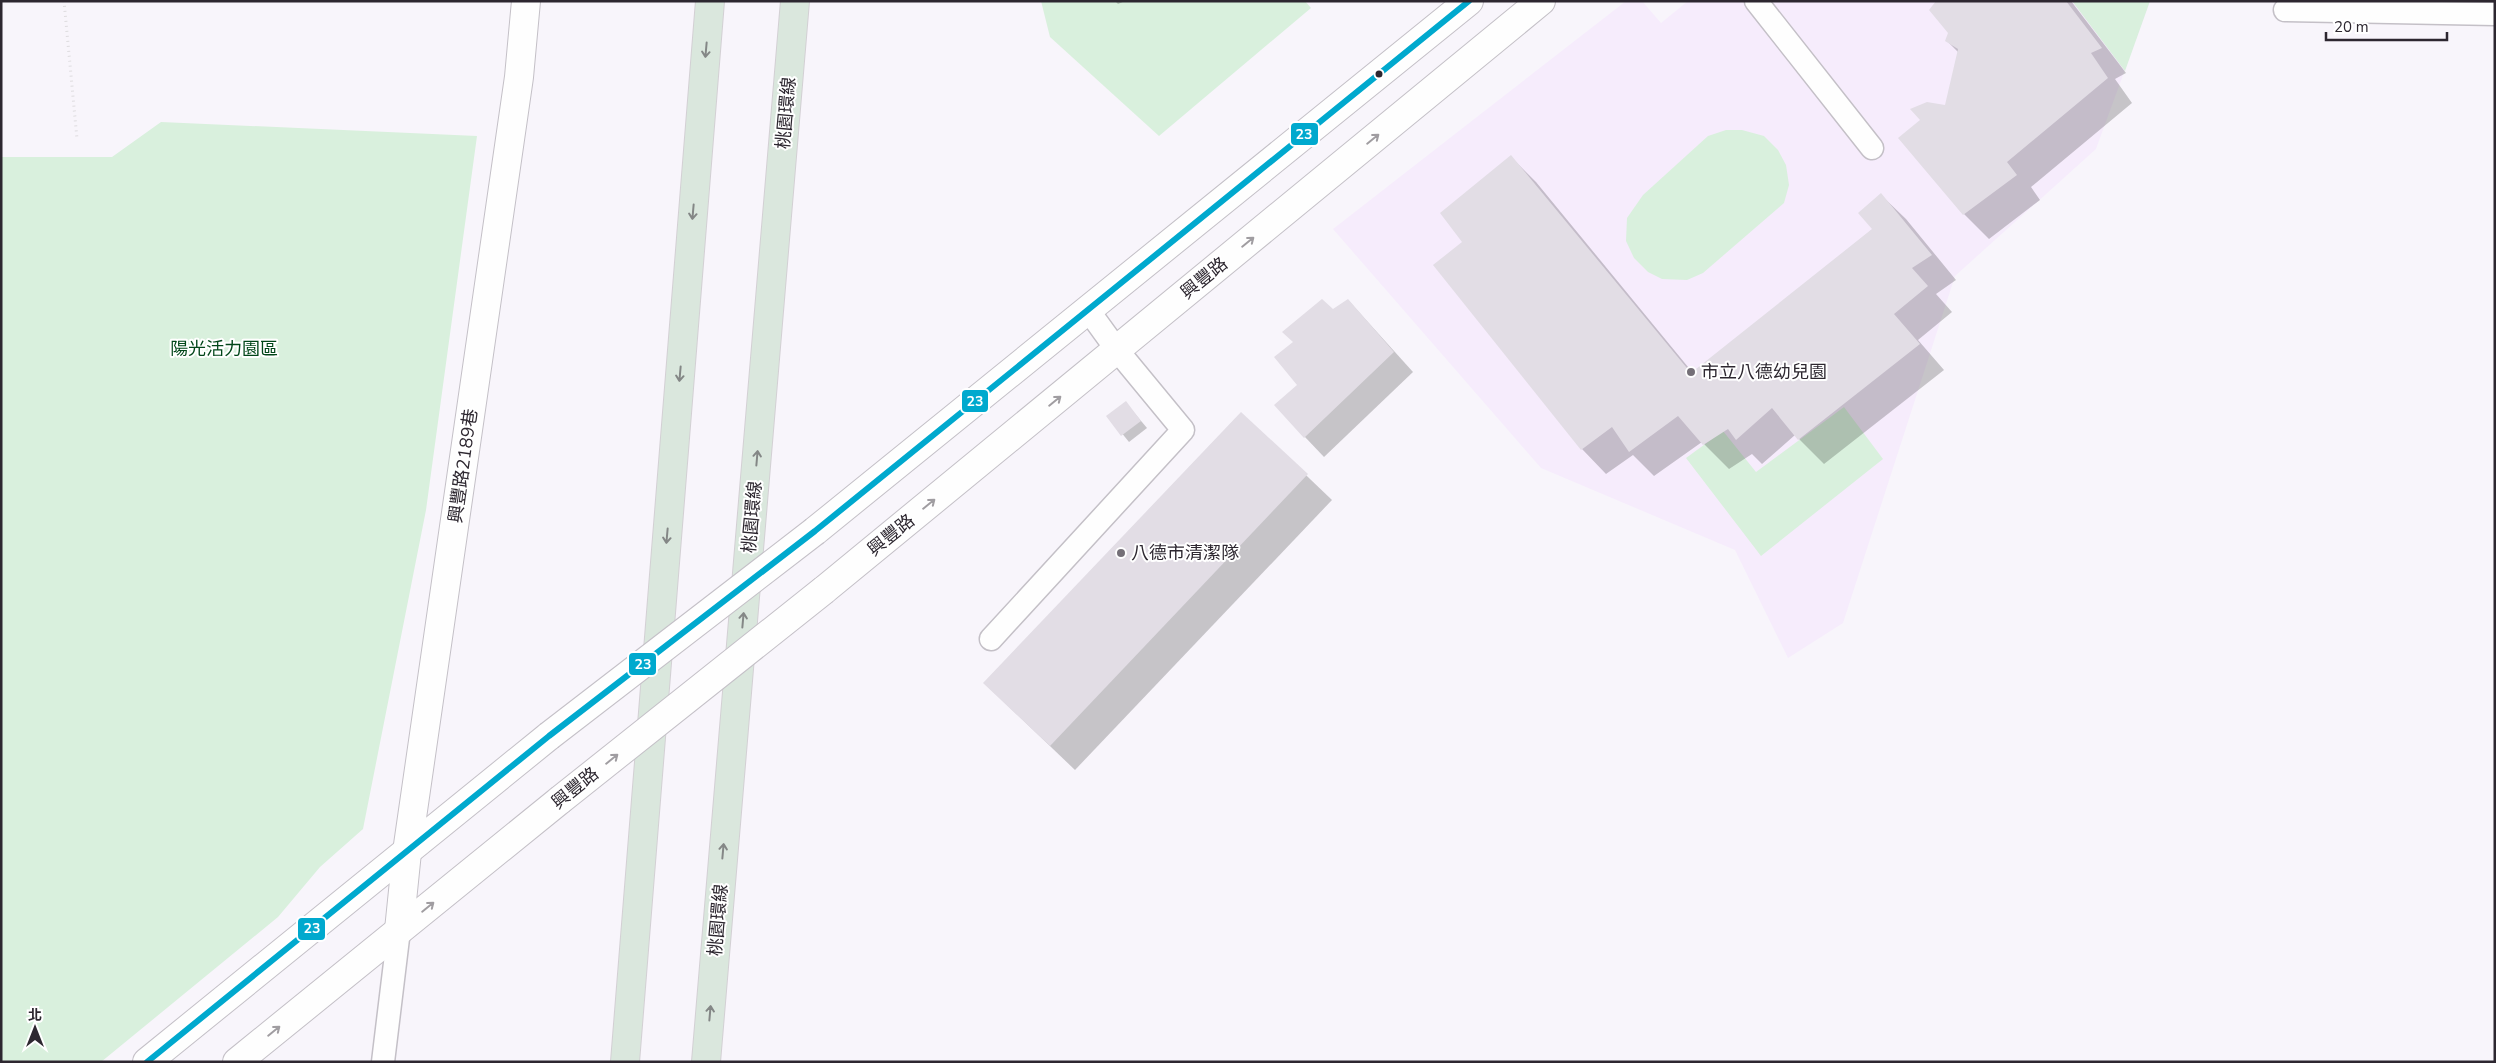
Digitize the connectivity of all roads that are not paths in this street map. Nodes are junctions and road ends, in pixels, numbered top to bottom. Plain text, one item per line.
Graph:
1 (526, 1) edge
2 (710, 1) edge
3 (795, 1) edge
4 (1469, 1) edge
5 (1541, 1) edge
6 (1756, 1) edge
7 (2285, 10) dead end
8 (2495, 14) edge
9 (1872, 148) dead end
10 (1088, 310) junction
11 (1116, 350) junction
12 (991, 639) dead end
13 (407, 852) junction
14 (399, 930) junction
15 (147, 1062) edge
16 (237, 1062) edge
17 (383, 1062) edge
18 (625, 1062) edge
19 (706, 1062) edge

1 - 13 main road, 興豐路2189巷
2 -> 18 highway
19 -> 3 highway, 桃園環線
4 - 10 main road
11 -> 5 main road, 興豐路
6 - 9 lane
7 - 8 lane
10 - 11 lane
10 - 13 main road, bridge
11 - 12 lane
14 -> 11 main road, 興豐路, bridge
13 - 14 main road, 興豐路2189巷
13 - 15 main road
16 -> 14 main road, 興豐路
14 - 17 lane

